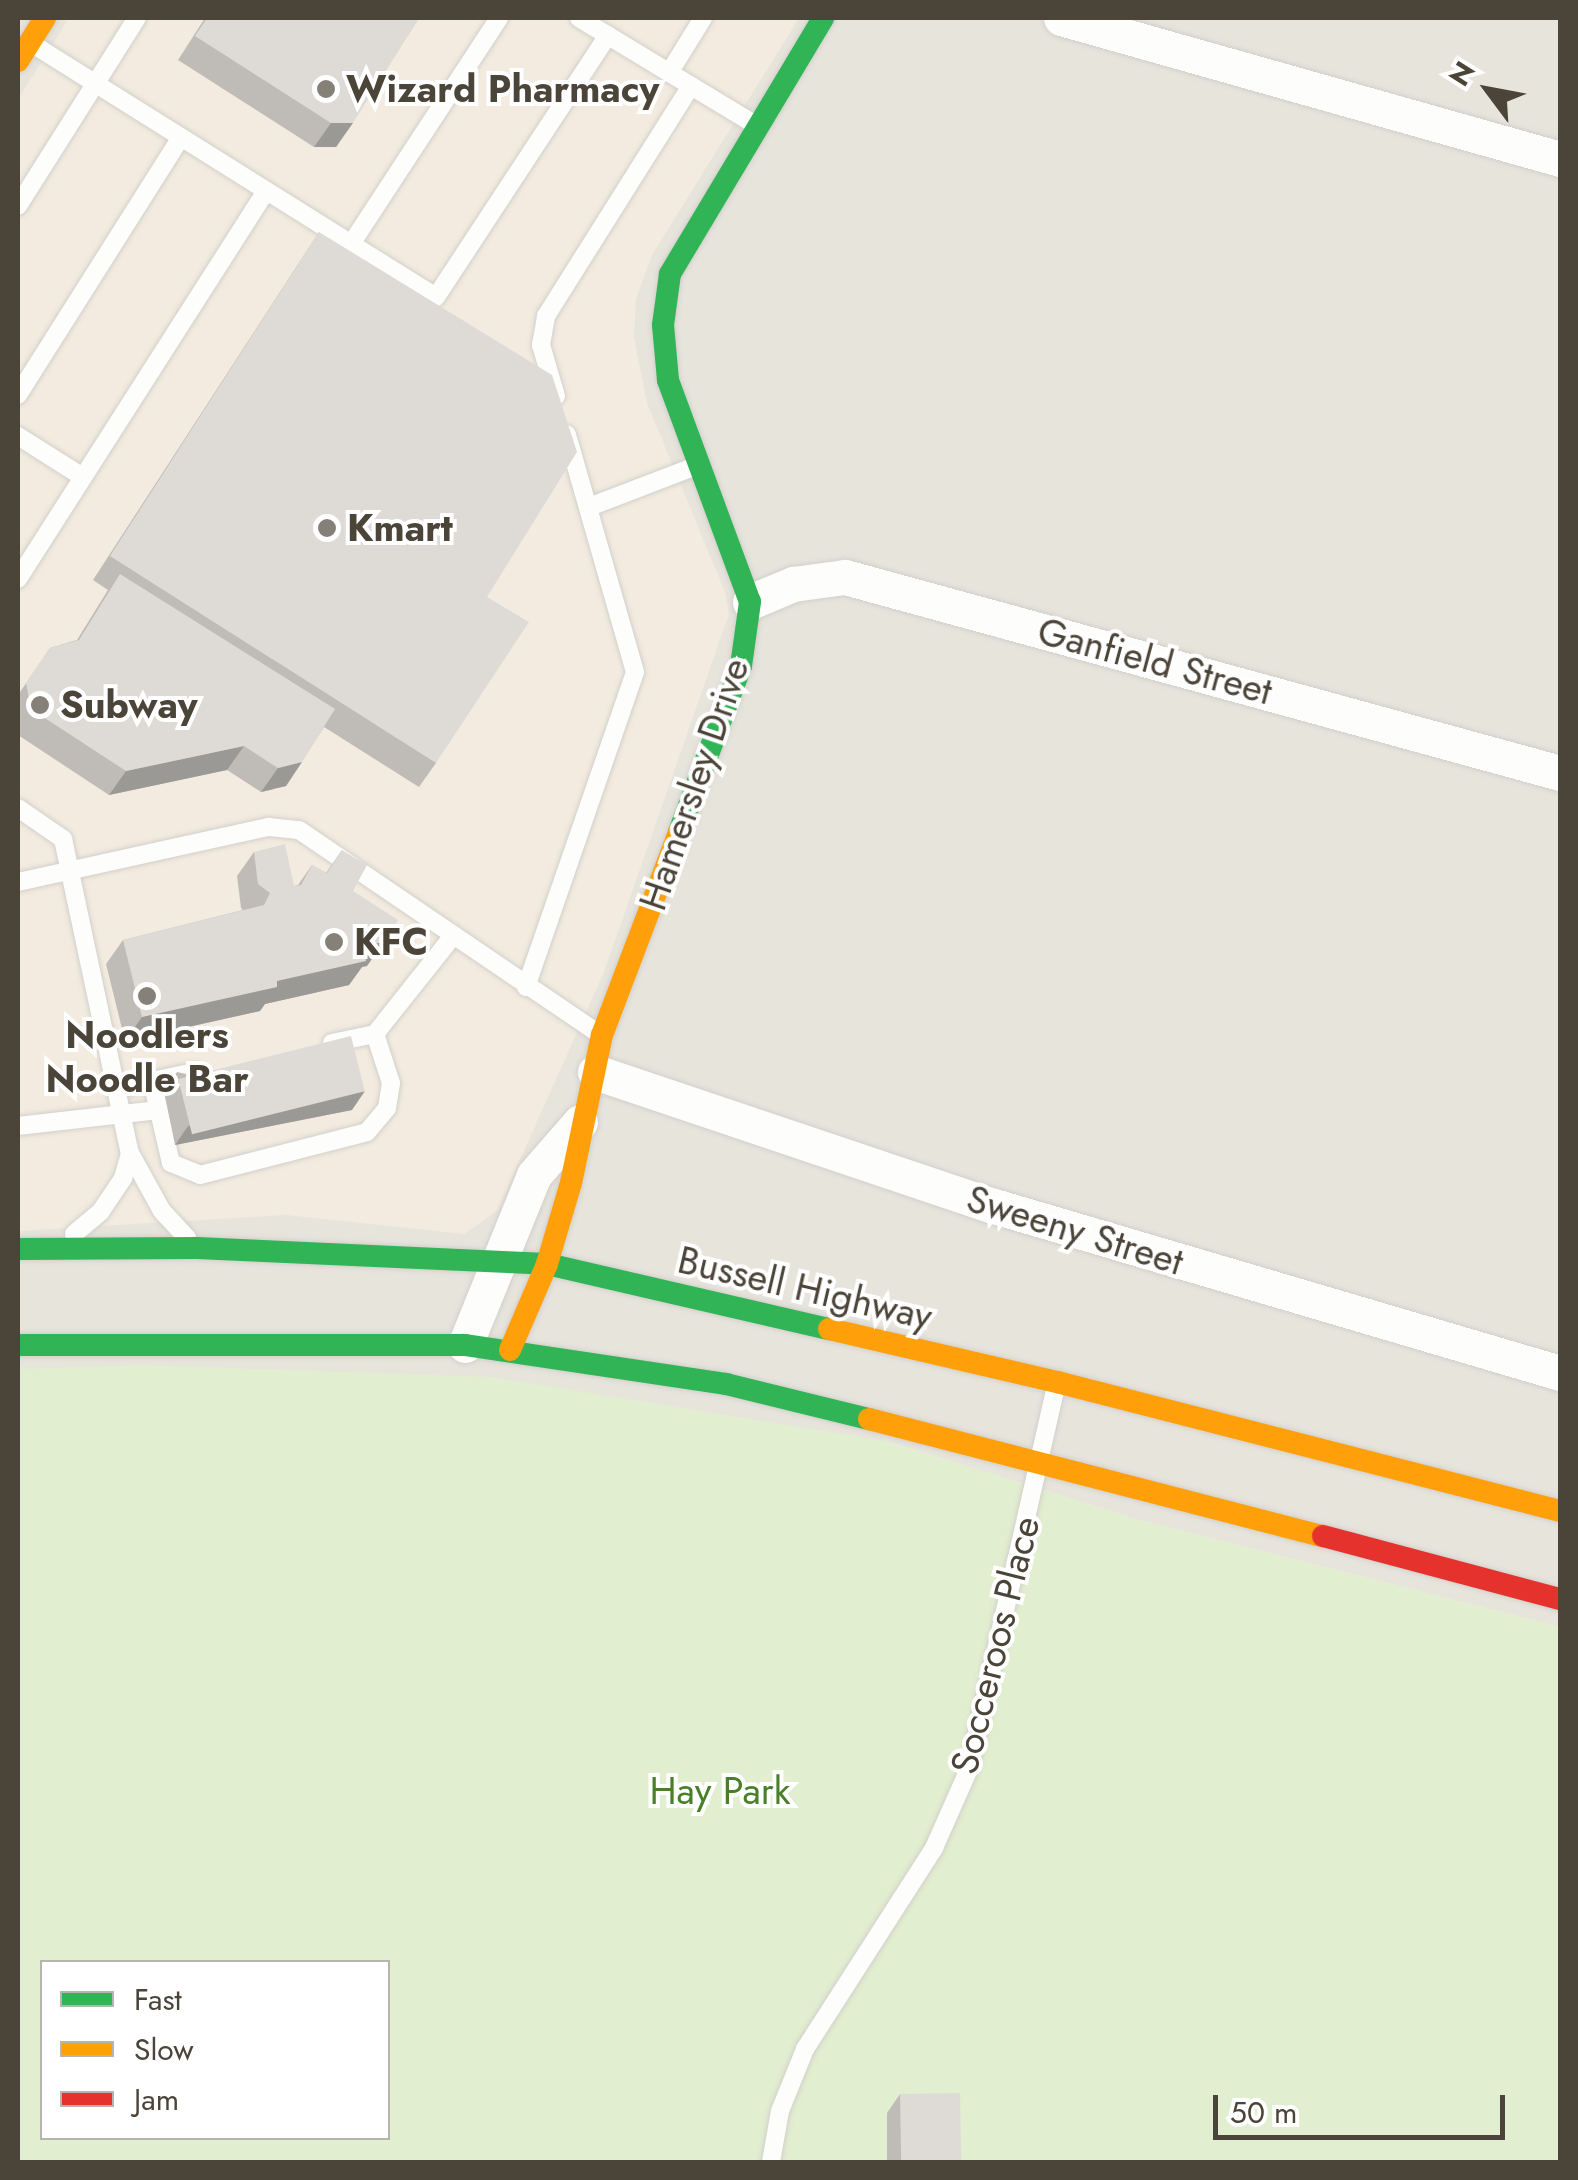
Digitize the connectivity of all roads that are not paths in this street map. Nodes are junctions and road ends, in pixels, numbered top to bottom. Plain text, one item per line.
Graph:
1 (45, 18) edge
2 (137, 18) edge
3 (499, 18) edge
4 (578, 18) edge
5 (703, 18) edge
6 (823, 18) edge
7 (1061, 18) edge
8 (608, 35) junction
9 (24, 52) edge
10 (670, 73) junction
11 (95, 84) junction
12 (691, 86) junction
13 (757, 126) junction
14 (181, 138) junction
15 (1560, 160) edge
16 (266, 191) junction
17 (18, 206) edge
18 (351, 244) junction
19 (18, 395) edge
20 (18, 436) edge
21 (699, 465) junction
22 (81, 476) junction
23 (589, 507) junction
24 (18, 579) edge
25 (750, 602) junction
26 (1560, 773) edge
27 (18, 808) edge
28 (72, 872) junction
29 (18, 882) edge
30 (453, 936) junction
31 (526, 987) junction
32 (375, 1034) junction
33 (602, 1036) junction
34 (320, 1046) edge
35 (208, 1070) edge
36 (595, 1072) junction
37 (152, 1082) junction
38 (115, 1090) junction
39 (158, 1110) junction
40 (121, 1116) junction
41 (583, 1118) junction
42 (18, 1126) edge
43 (130, 1154) junction
44 (59, 1247) junction
45 (197, 1248) junction
46 (18, 1250) edge
47 (496, 1262) junction
48 (547, 1264) junction
49 (18, 1345) edge
50 (465, 1345) junction
51 (510, 1350) junction
52 (1560, 1373) edge
53 (1056, 1382) junction
54 (1040, 1461) junction
55 (1560, 1511) edge
56 (1560, 1599) edge
57 (771, 2162) edge

1 - 9 main road
2 - 11 lane
3 - 18 lane
4 - 8 lane
5 - 10 lane
6 - 13 main road, Hamersley Drive
7 - 15 street
8 - 10 lane
8 - 18 lane
9 - 11 lane
10 - 12 lane
11 - 14 lane
11 - 17 lane
12 - 13 lane
12 - 23 lane
13 - 21 main road, Hamersley Drive
14 - 16 lane
14 - 19 lane
16 - 18 lane
16 - 22 lane
20 - 22 lane
21 - 23 lane
21 - 25 main road, Hamersley Drive
22 - 24 lane
23 - 31 lane
25 - 26 street, Ganfield Street
25 - 33 main road, Hamersley Drive
27 - 28 lane
28 - 29 lane
28 - 30 lane
28 - 38 lane
30 - 31 lane
30 - 32 lane
31 - 33 lane
32 - 34 lane
32 - 39 lane
33 - 36 main road, Hamersley Drive
35 - 37 lane
36 - 41 main road, Hamersley Drive
36 - 52 street, Sweeny Street
37 - 38 lane
37 - 39 lane
38 - 40 lane
39 - 40 lane
40 - 42 lane
40 - 43 lane
41 - 47 street, Hamersley Drive
41 - 48 main road, Hamersley Drive
43 - 44 lane
43 - 45 lane
44 - 45 main road, Bussell Highway
44 - 46 main road, Bussell Highway
45 - 47 main road, Bussell Highway
47 - 48 main road, Bussell Highway
47 - 50 street, Hamersley Drive
48 - 51 main road, Hamersley Drive
48 - 53 main road, Bussell Highway
49 - 50 main road
50 - 51 main road
51 - 54 main road
53 - 54 lane, Socceroos Place
53 - 55 main road, Bussell Highway
54 - 56 main road
54 - 57 lane, Socceroos Place

